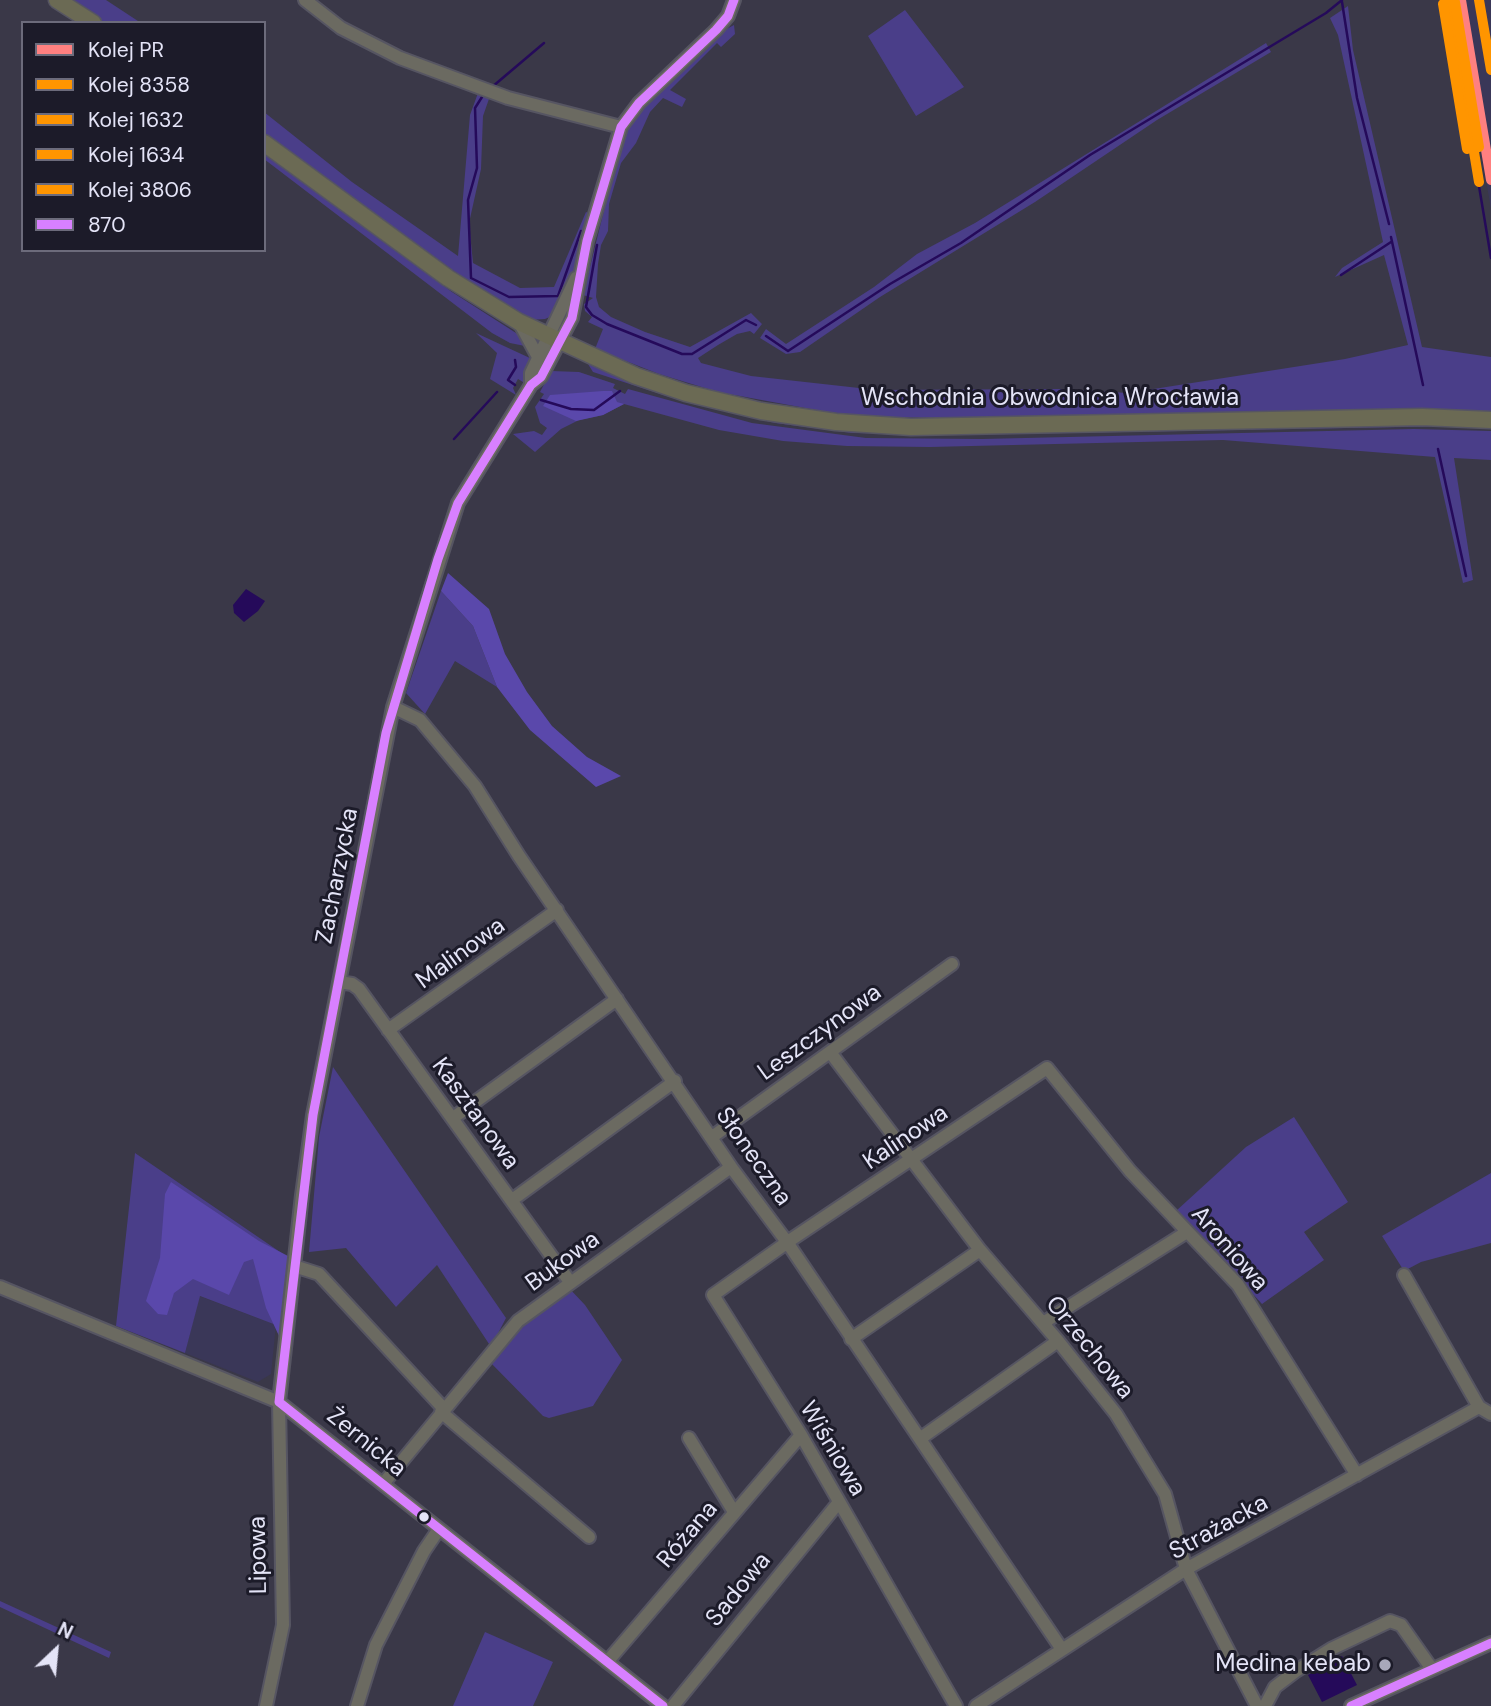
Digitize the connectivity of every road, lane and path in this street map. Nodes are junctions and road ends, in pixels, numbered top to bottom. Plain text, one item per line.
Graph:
1 (57, 0) edge
2 (305, 0) edge
3 (734, 0) edge
4 (90, 21) edge
5 (621, 127) junction
6 (266, 144) edge
7 (579, 271) junction
8 (573, 314) junction
9 (558, 315) junction
10 (519, 322) junction
11 (553, 340) junction
12 (581, 353) junction
13 (538, 357) junction
14 (530, 385) junction
15 (1491, 419) edge
16 (393, 707) junction
17 (557, 911) junction
18 (952, 964) dead end
19 (339, 982) junction
20 (617, 999) junction
21 (388, 1030) junction
22 (830, 1052) junction
23 (1047, 1068) joint
24 (675, 1081) junction
25 (453, 1118) junction
26 (712, 1137) junction
27 (911, 1159) junction
28 (731, 1167) junction
29 (512, 1200) junction
30 (1188, 1232) junction
31 (787, 1242) junction
32 (980, 1250) junction
33 (294, 1266) junction
34 (1404, 1275) dead end
35 (570, 1282) junction
36 (0, 1287) edge
37 (1043, 1323) junction
38 (851, 1339) junction
39 (1058, 1341) junction
40 (279, 1402) junction
41 (1479, 1407) junction
42 (442, 1411) junction
43 (1491, 1414) edge
44 (801, 1435) junction
45 (689, 1438) dead end
46 (921, 1438) junction
47 (1357, 1475) junction
48 (383, 1484) junction
49 (839, 1502) junction
50 (734, 1512) junction
51 (439, 1529) junction
52 (589, 1537) dead end
53 (1186, 1569) junction
54 (1491, 1643) edge
55 (1062, 1648) junction
56 (607, 1662) junction
57 (1432, 1669) junction
58 (1380, 1700) edge
59 (646, 1701) edge
60 (266, 1706) edge
61 (358, 1706) edge
62 (663, 1706) edge
63 (673, 1706) edge
64 (956, 1706) edge
65 (976, 1706) edge
66 (1257, 1706) edge
67 (1265, 1706) edge
68 (1351, 1706) edge

1 - 4 main road
2 - 5 street
3 - 5 street
5 - 7 street, Zacharzycka
6 - 10 main road, Wschodnia Obwodnica Wrocławia
7 - 8 street, Zacharzycka
7 - 9 street, Zacharzycka
8 - 11 street, Zacharzycka
8 - 12 street
9 - 10 street
9 - 11 street, Zacharzycka
10 - 11 main road, Wschodnia Obwodnica Wrocławia
10 - 13 street
11 - 12 main road, Wschodnia Obwodnica Wrocławia
11 - 13 street, Zacharzycka
11 - 14 street, Zacharzycka
12 - 15 main road, Wschodnia Obwodnica Wrocławia
13 - 14 street, Zacharzycka
14 - 16 street, Zacharzycka
16 - 17 street, Słoneczna
16 - 19 street, Zacharzycka
17 - 20 street, Słoneczna
17 - 21 street, Malinowa
18 - 22 street, Leszczynowa
19 - 21 street, Kasztanowa
19 - 33 street, Zacharzycka
20 - 24 street, Słoneczna
20 - 25 street
21 - 25 street, Kasztanowa
22 - 26 street, Leszczynowa
22 - 27 street, Orzechowa
23 - 27 street, Kalinowa
23 - 30 street, Aroniowa
24 - 26 street, Słoneczna
24 - 29 street
25 - 29 street, Kasztanowa
26 - 28 street, Słoneczna
27 - 31 street, Kalinowa
27 - 32 street, Orzechowa
28 - 31 street, Słoneczna
28 - 35 street, Bukowa
29 - 35 street, Kasztanowa
30 - 37 street
30 - 47 street, Aroniowa
31 - 38 street, Słoneczna
31 - 44 street, Wiśniowa
32 - 37 street, Orzechowa
32 - 38 street
33 - 40 street, Zacharzycka
33 - 42 street
34 - 41 street
35 - 42 street, Bukowa
36 - 40 street, Żernicka
37 - 39 street, Orzechowa
38 - 46 street, Słoneczna
39 - 46 street
39 - 53 street, Orzechowa
40 - 48 street, Żernicka
40 - 60 street, Lipowa
41 - 43 street
41 - 47 street, Strażacka
42 - 48 street, Bukowa
42 - 52 street
44 - 49 street, Wiśniowa
44 - 50 street, Różana
45 - 50 street
46 - 55 street, Słoneczna
47 - 53 street, Strażacka
48 - 51 street, Żernicka
49 - 63 street, Sadowa
49 - 64 street, Wiśniowa
50 - 56 street, Różana
51 - 56 street, Żernicka
51 - 61 street
53 - 55 street, Strażacka
53 - 66 street, Orzechowa
54 - 57 street
55 - 65 street, Strażacka
56 - 59 street, Żernicka
57 - 58 street
57 - 67 street
58 - 68 street
59 - 62 street, Żernicka

